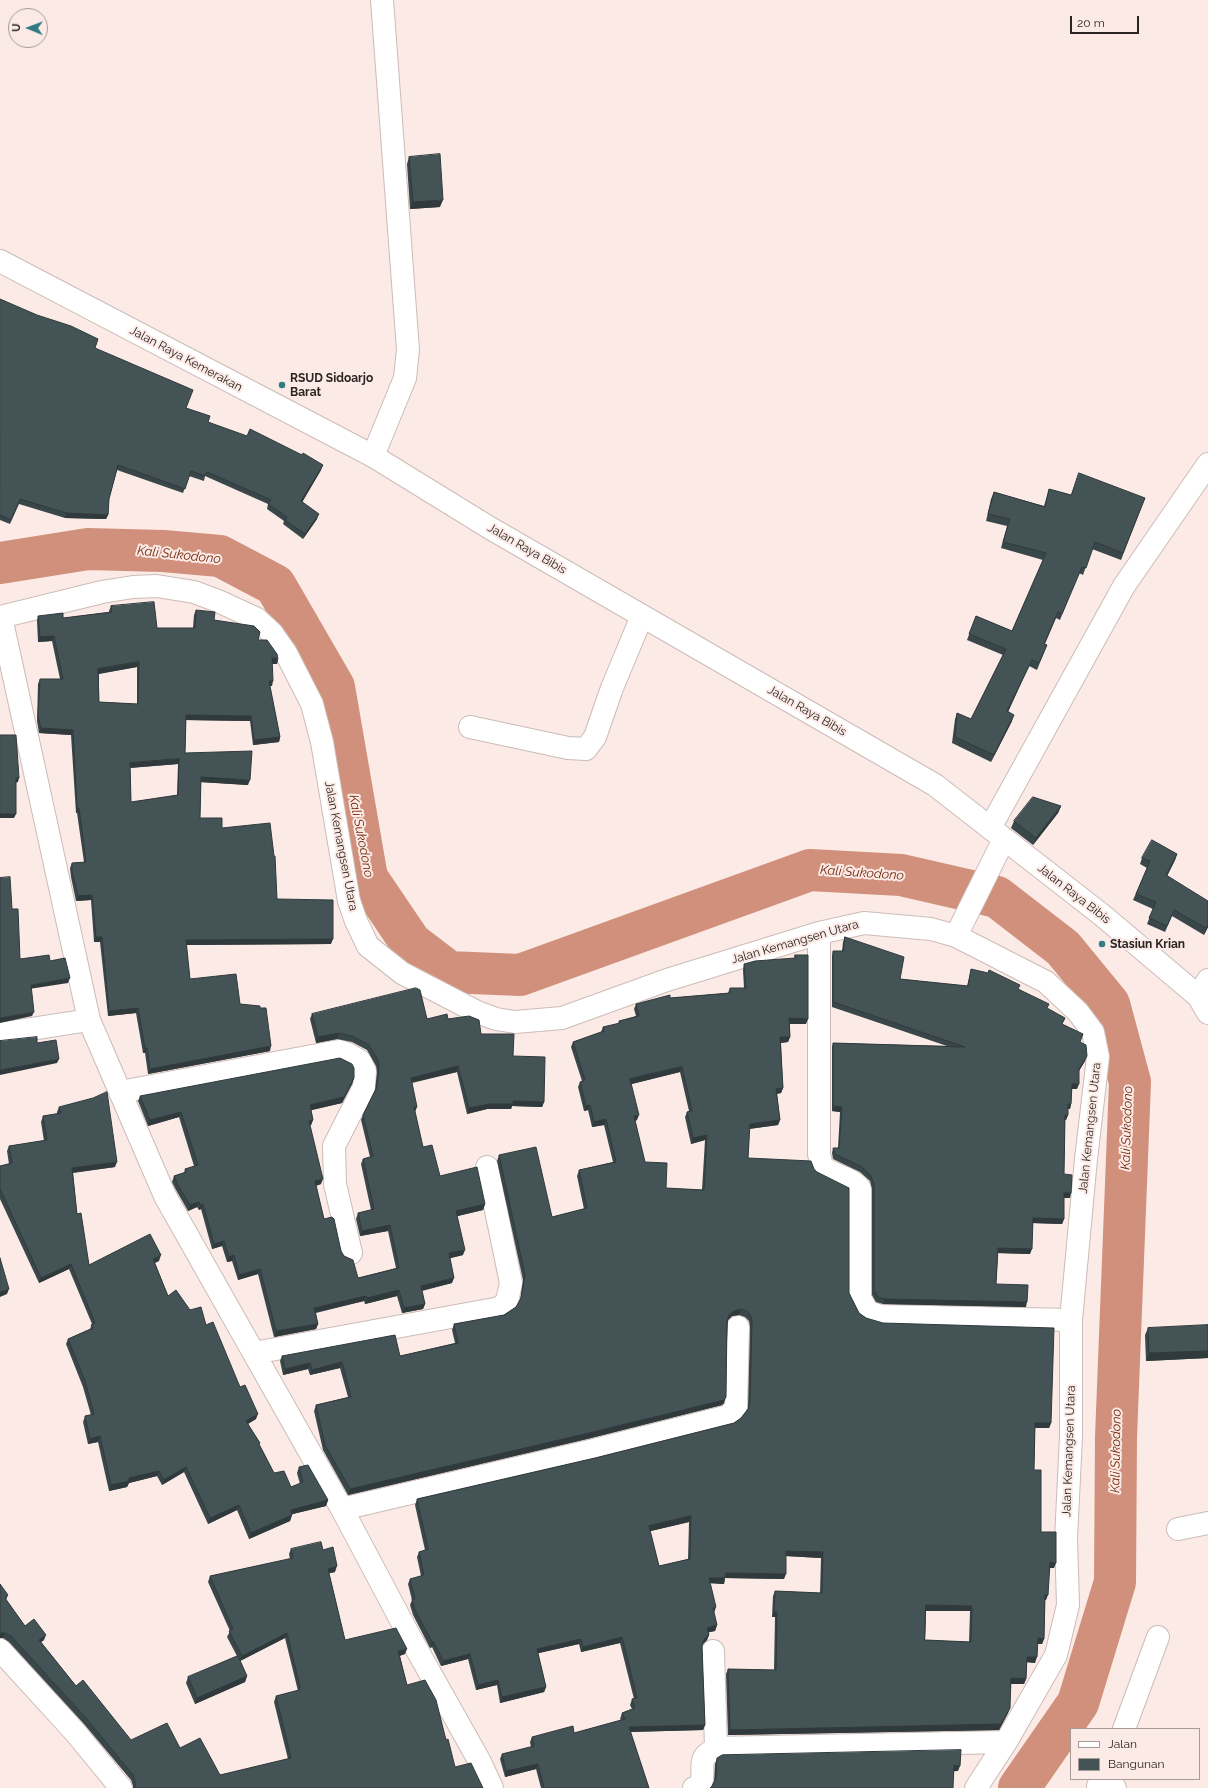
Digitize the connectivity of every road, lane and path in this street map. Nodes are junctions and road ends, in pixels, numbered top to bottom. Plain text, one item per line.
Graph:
1 (382, 0) edge
2 (0, 261) edge
3 (372, 456) junction
4 (1208, 464) edge
5 (642, 616) junction
6 (0, 617) edge
7 (470, 726) dead end
8 (997, 833) junction
9 (959, 931) junction
10 (819, 932) junction
11 (1205, 996) edge
12 (89, 1020) junction
13 (0, 1034) edge
14 (120, 1092) junction
15 (487, 1167) dead end
16 (351, 1253) dead end
17 (1071, 1320) junction
18 (738, 1327) dead end
19 (254, 1353) junction
20 (342, 1509) junction
21 (1208, 1523) edge
22 (1178, 1529) dead end
23 (1158, 1637) dead end
24 (0, 1650) edge
25 (713, 1651) dead end
26 (1124, 1728) edge
27 (1006, 1742) junction
28 (716, 1748) junction
29 (120, 1788) edge
30 (492, 1788) edge
31 (694, 1788) edge
32 (976, 1788) edge

1 - 3 street
2 - 3 street, Jalan Raya Kemerakan
3 - 5 street, Jalan Raya Bibis
4 - 8 street
5 - 7 street
5 - 8 street, Jalan Raya Bibis
6 - 10 street, Jalan Kemangsen Utara
6 - 12 street
8 - 9 street
8 - 11 street, Jalan Raya Bibis
9 - 10 street, Jalan Kemangsen Utara
9 - 17 street, Jalan Kemangsen Utara
10 - 17 street
12 - 13 street
12 - 14 street
14 - 16 street
14 - 19 street
15 - 19 street
17 - 27 street, Jalan Kemangsen Utara
18 - 20 street
19 - 20 street
20 - 30 street
21 - 22 street
23 - 26 street
24 - 29 street
25 - 28 street
27 - 28 street
27 - 32 street, Jalan Kemangsen Utara
28 - 31 street

